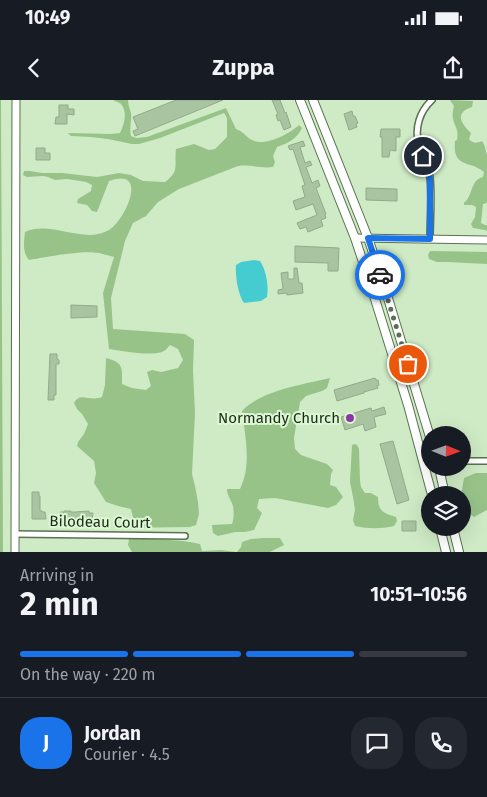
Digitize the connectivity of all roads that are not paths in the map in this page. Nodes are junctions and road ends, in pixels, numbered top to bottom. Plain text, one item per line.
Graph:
1 (16, 100) edge
2 (300, 100) edge
3 (313, 100) edge
4 (432, 100) edge
5 (355, 238) junction
6 (368, 238) junction
7 (430, 239) junction
8 (487, 240) edge
9 (402, 346) junction
10 (391, 350) junction
11 (427, 426) edge
12 (421, 442) edge
13 (471, 461) edge
14 (487, 461) edge
15 (15, 534) junction
16 (185, 536) dead end
17 (442, 536) edge
18 (455, 536) edge
19 (15, 552) edge
20 (446, 552) edge
21 (459, 552) edge

1 - 15 street
2 - 5 main road
3 - 6 main road
4 - 7 street
5 - 6 street
5 - 10 main road
6 - 7 street
6 - 9 main road
7 - 8 street
9 - 10 main road
9 - 11 main road
10 - 12 main road
13 - 14 street
15 - 16 street, Bilodeau Court
15 - 19 street
17 - 20 main road
18 - 21 main road

